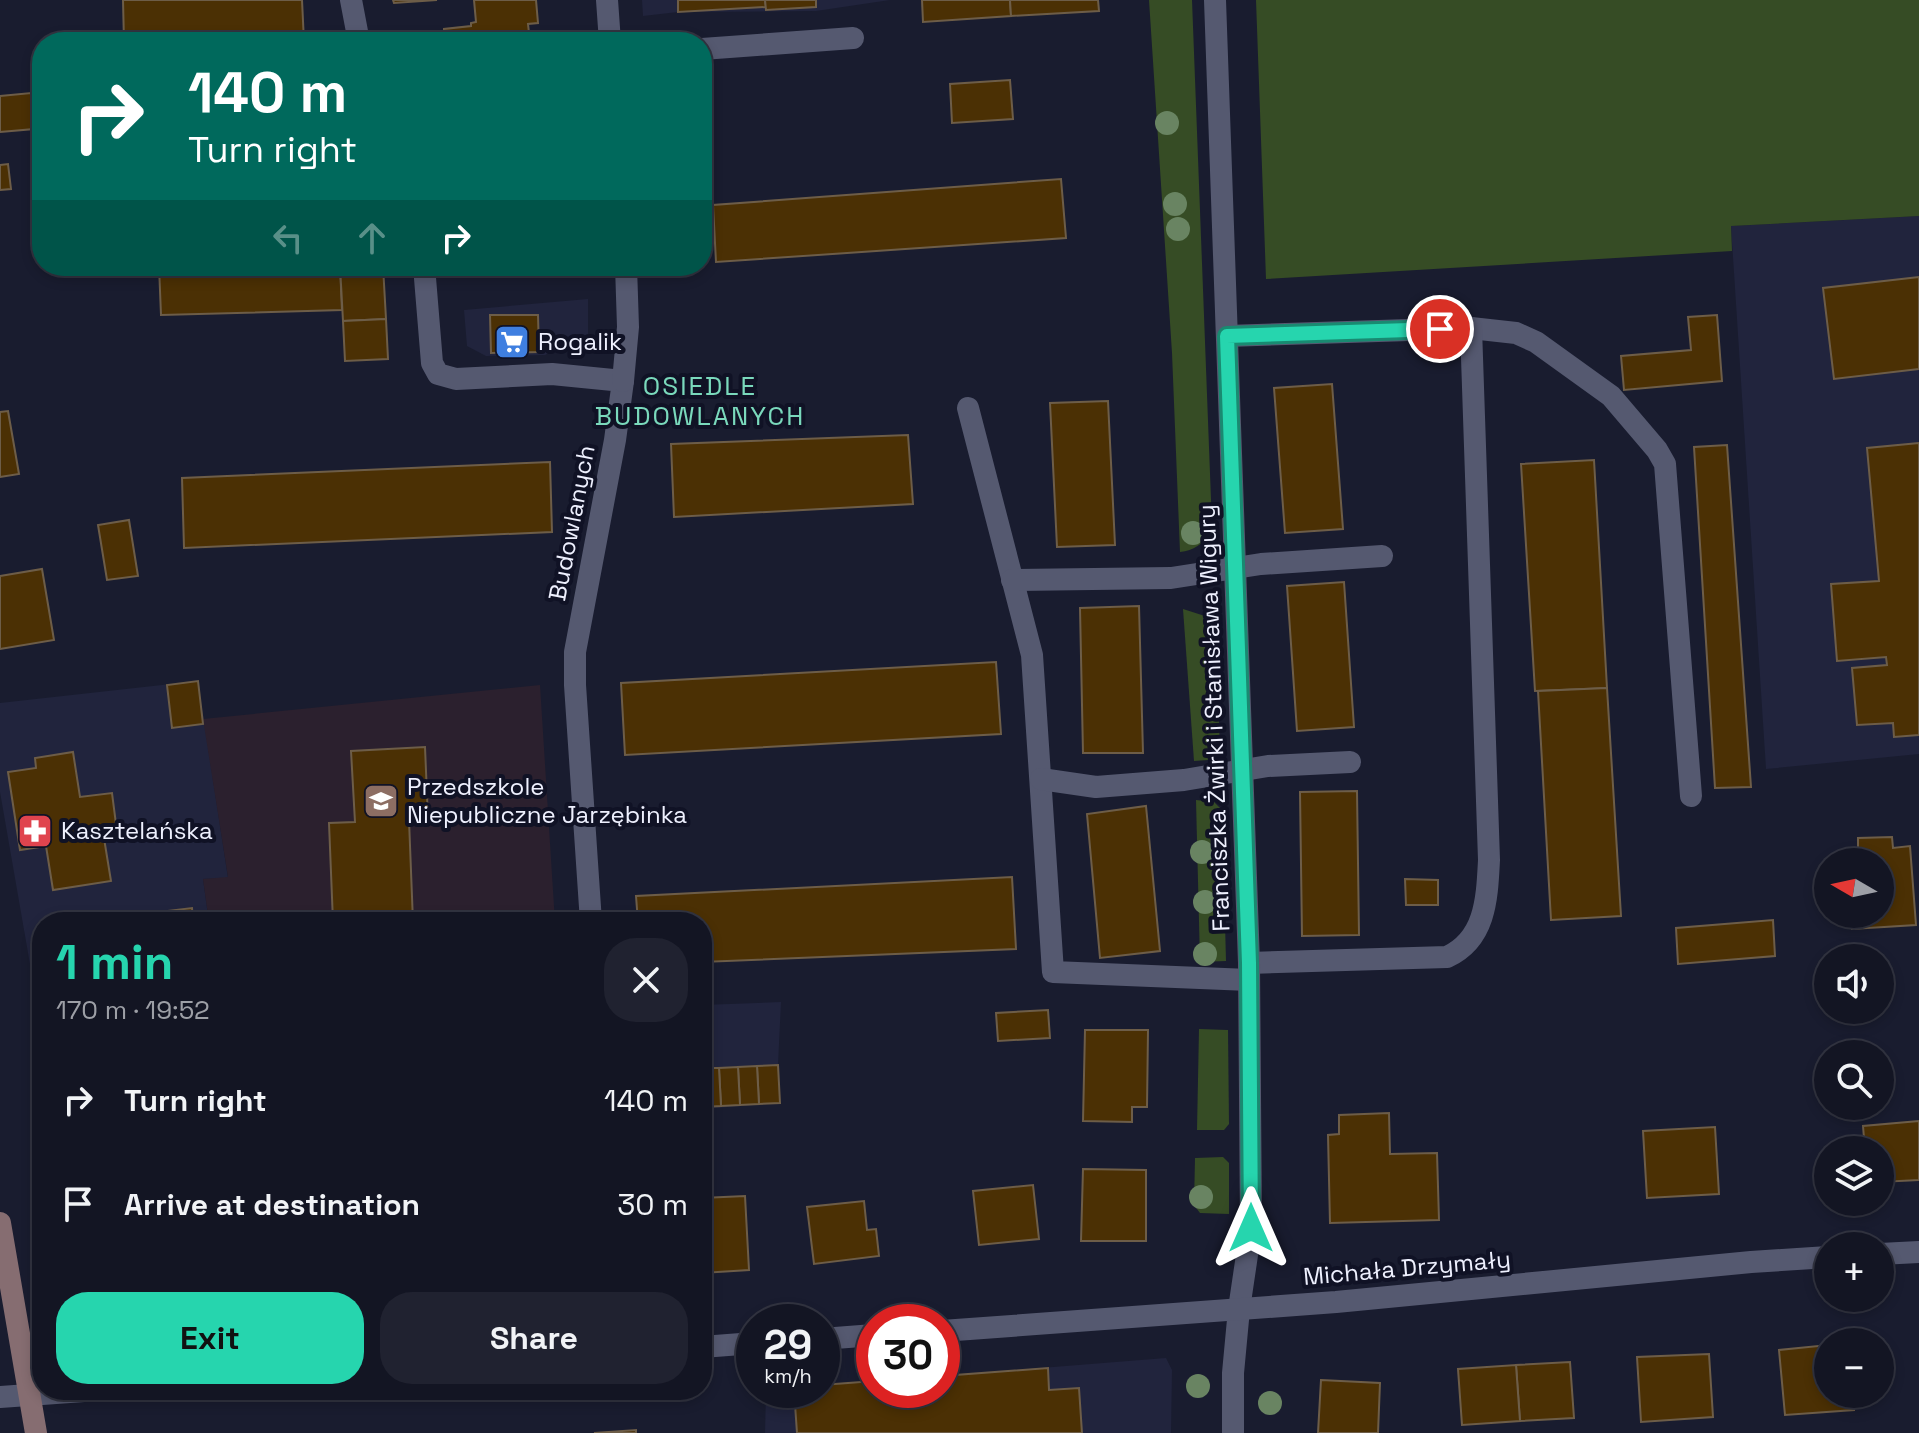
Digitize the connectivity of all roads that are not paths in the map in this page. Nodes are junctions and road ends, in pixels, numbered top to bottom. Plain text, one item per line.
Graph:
1 (351, 0) edge
2 (607, 0) edge
3 (1215, 0) edge
4 (357, 32) edge
5 (609, 32) edge
6 (853, 38) dead end
7 (712, 48) edge
8 (425, 276) edge
9 (626, 276) edge
10 (1471, 328) junction
11 (1227, 336) junction
12 (623, 381) junction
13 (968, 408) dead end
14 (1382, 556) dead end
15 (1235, 570) junction
16 (1012, 580) junction
17 (1350, 762) dead end
18 (1243, 771) junction
19 (1041, 779) junction
20 (1691, 796) dead end
21 (590, 912) edge
22 (1249, 972) junction
23 (0, 1223) edge
24 (1919, 1252) edge
25 (1894, 1253) edge
26 (1814, 1258) edge
27 (1239, 1309) junction
28 (960, 1330) edge
29 (736, 1344) edge
30 (712, 1346) edge
31 (29, 1395) junction
32 (32, 1395) edge
33 (0, 1397) edge
34 (36, 1433) edge
35 (1233, 1433) edge

1 - 4 street
2 - 5 street
3 - 11 street, Franciszka Żwirki i Stanisława Wigury
6 - 7 street
8 - 12 street
9 - 12 street, Budowlanych
10 - 11 street
10 - 20 street
10 - 22 street
11 - 15 street, Franciszka Żwirki i Stanisława Wigury
12 - 21 street, Budowlanych
13 - 16 street
14 - 15 street
15 - 16 street
15 - 18 street, Franciszka Żwirki i Stanisława Wigury
16 - 19 street
17 - 18 street
18 - 19 street
18 - 22 street, Franciszka Żwirki i Stanisława Wigury
19 - 22 street
22 - 27 street, Franciszka Żwirki i Stanisława Wigury
23 - 31 main road
24 - 25 street
26 - 27 street, Michała Drzymały
27 - 28 street, Michała Drzymały
27 - 35 street, Franciszka Żwirki i Stanisława Wigury
29 - 30 street
31 - 32 street
31 - 33 street
31 - 34 main road

